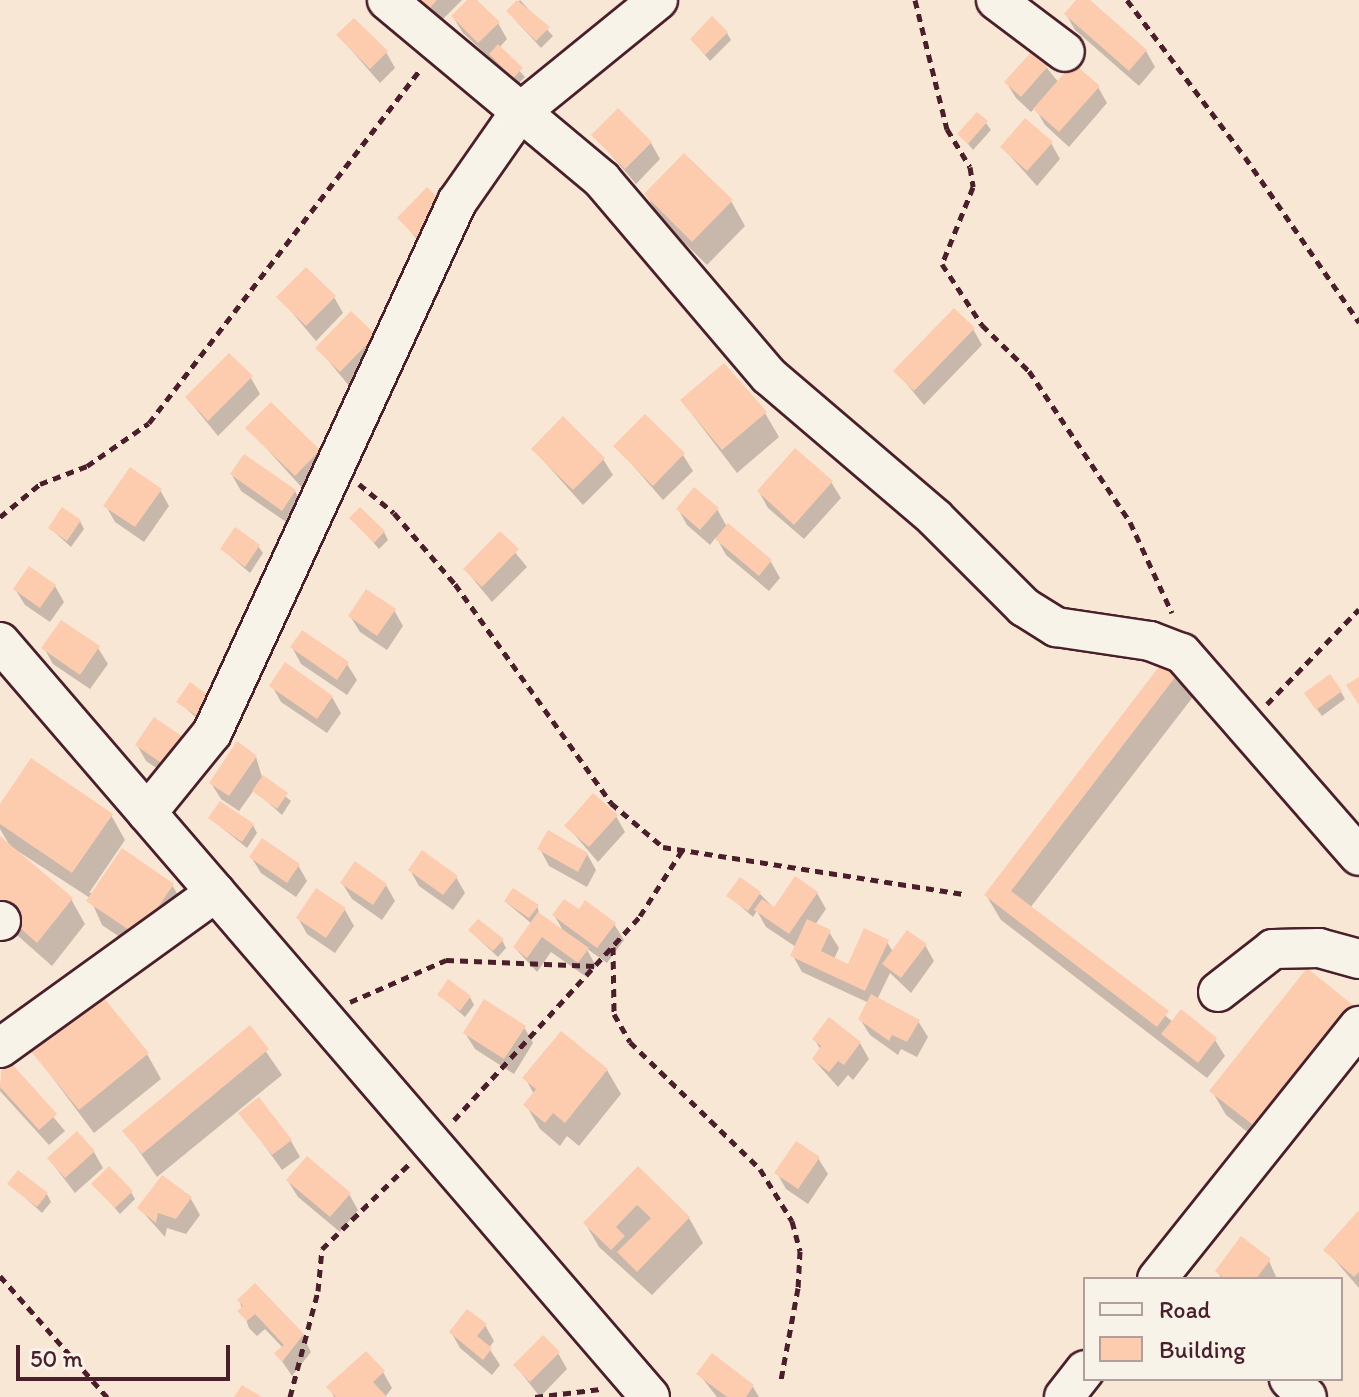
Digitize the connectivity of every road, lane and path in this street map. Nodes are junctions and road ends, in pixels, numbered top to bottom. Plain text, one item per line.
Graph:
1 (387, 0) edge
2 (658, 0) edge
3 (915, 0) edge
4 (996, 0) edge
5 (1127, 0) edge
6 (439, 45) junction
7 (1065, 52) dead end
8 (519, 113) junction
9 (1359, 322) edge
10 (334, 462) junction
11 (0, 517) edge
12 (1359, 609) edge
13 (0, 642) edge
14 (1182, 653) junction
15 (1247, 724) junction
16 (147, 813) junction
17 (683, 849) junction
18 (1359, 856) edge
19 (216, 892) junction
20 (963, 894) dead end
21 (613, 946) junction
22 (1359, 959) edge
23 (596, 966) junction
24 (1218, 992) dead end
25 (322, 1012) junction
26 (1359, 1026) edge
27 (0, 1048) edge
28 (429, 1144) junction
29 (1173, 1273) edge
30 (0, 1276) edge
31 (1083, 1373) edge
32 (781, 1380) dead end
33 (1291, 1381) edge
34 (645, 1391) edge
35 (107, 1397) edge
36 (290, 1397) edge
37 (535, 1397) edge
38 (1064, 1397) edge
39 (1307, 1397) edge

1 - 6 street
2 - 8 street
3 - 14 path
4 - 7 street
5 - 9 path
6 - 8 street
6 - 11 path
8 - 10 street
8 - 14 street
10 - 16 street
10 - 17 path
12 - 15 path
13 - 16 street
14 - 15 street
15 - 18 street
16 - 19 street
17 - 20 path
17 - 21 path
19 - 25 street
19 - 27 street
21 - 23 path
21 - 32 path
22 - 24 street
23 - 25 path
23 - 28 path
25 - 28 street
26 - 29 street
28 - 34 street
28 - 36 path
30 - 35 path
31 - 38 street
33 - 39 street
34 - 37 path

